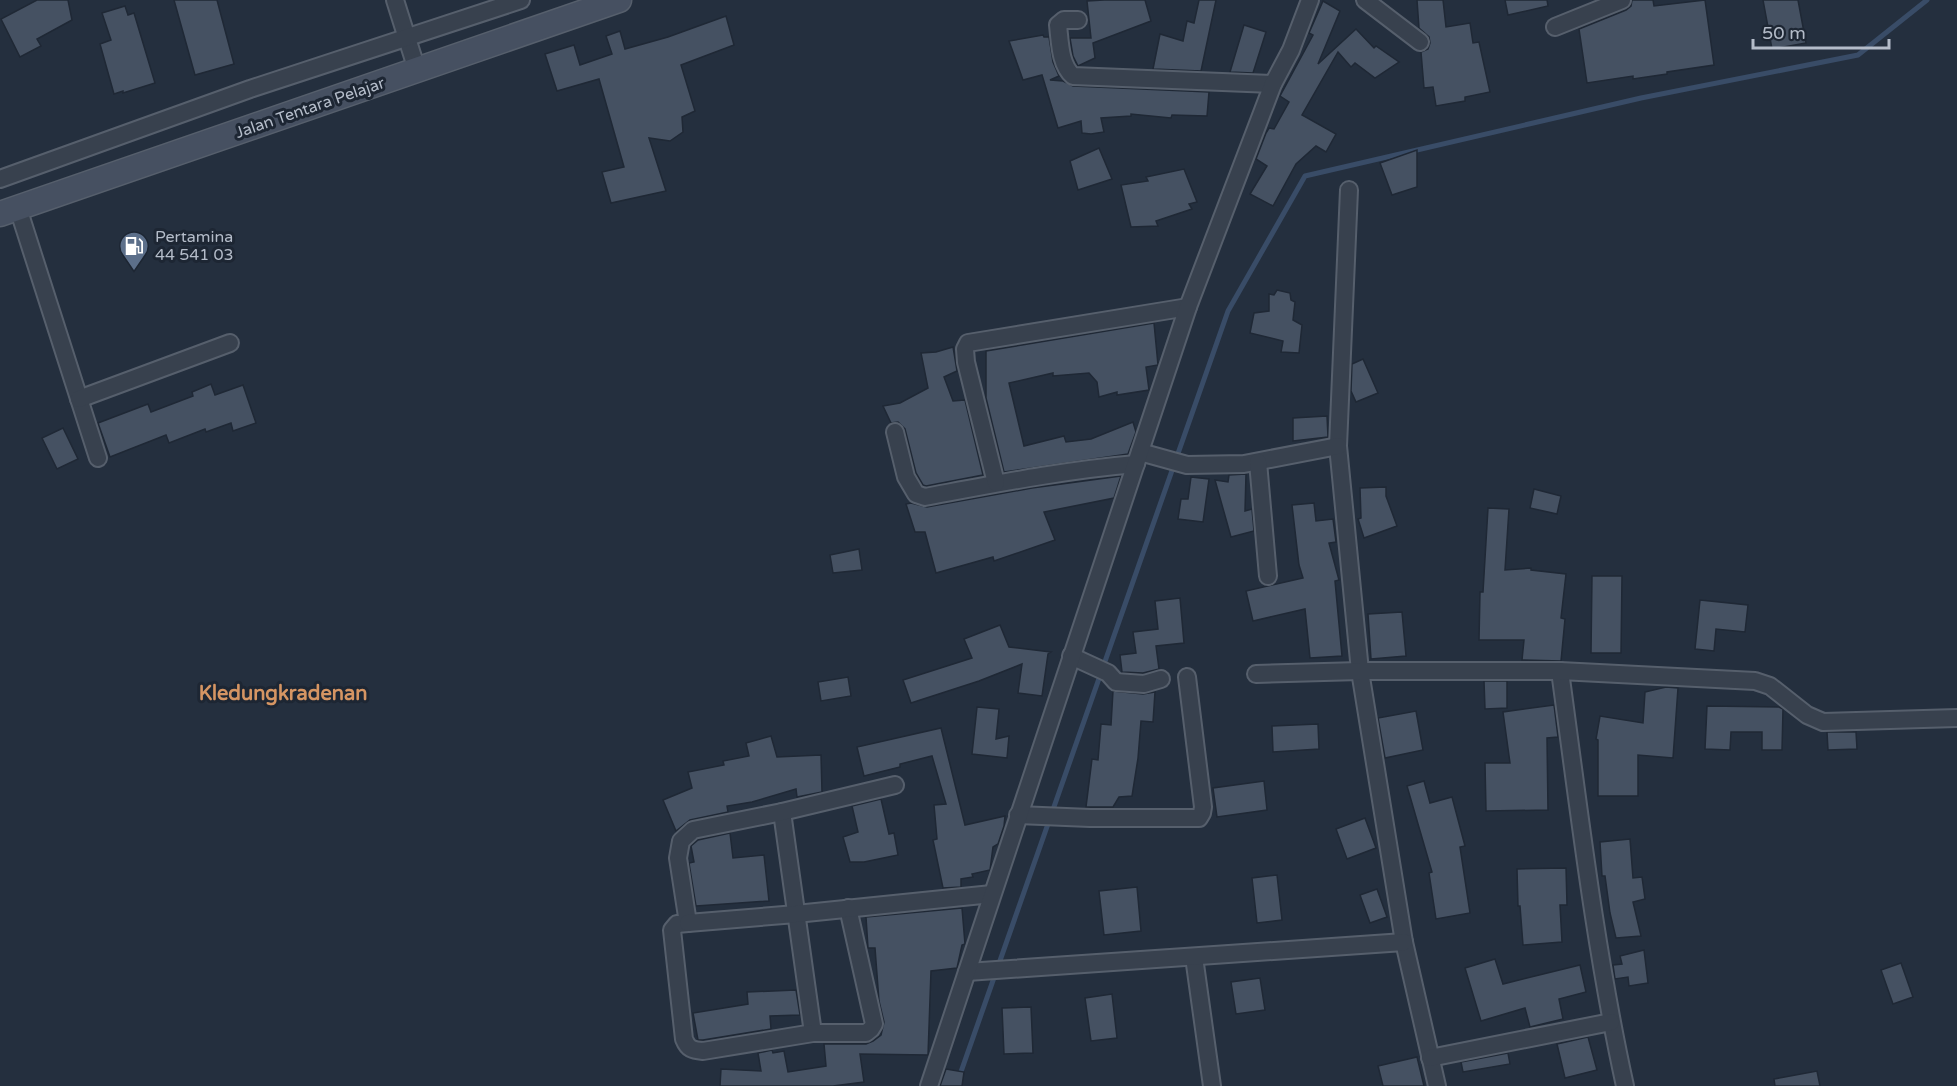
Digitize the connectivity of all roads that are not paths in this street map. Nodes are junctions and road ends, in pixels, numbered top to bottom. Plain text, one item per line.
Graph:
1 (395, 0) edge
2 (521, 0) edge
3 (619, 0) edge
4 (1310, 0) edge
5 (1365, 0) edge
6 (1622, 0) edge
7 (1078, 20) dead end
8 (1555, 27) dead end
9 (406, 38) junction
10 (1420, 42) dead end
11 (417, 70) junction
12 (1273, 84) junction
13 (0, 179) edge
14 (1349, 190) dead end
15 (9, 211) edge
16 (1188, 307) junction
17 (230, 343) dead end
18 (79, 399) junction
19 (895, 432) dead end
20 (1338, 446) junction
21 (98, 458) dead end
22 (1138, 458) junction
23 (1258, 462) junction
24 (996, 483) junction
25 (1268, 576) dead end
26 (1079, 660) junction
27 (1360, 671) junction
28 (1560, 671) junction
29 (1256, 674) dead end
30 (1187, 677) dead end
31 (1161, 680) dead end
32 (1957, 718) edge
33 (895, 785) dead end
34 (782, 812) junction
35 (1018, 815) junction
36 (992, 894) junction
37 (848, 908) junction
38 (796, 914) junction
39 (688, 923) junction
40 (1404, 942) junction
41 (1194, 957) junction
42 (967, 972) junction
43 (1611, 1022) junction
44 (813, 1033) junction
45 (1430, 1058) junction
46 (928, 1086) edge
47 (1212, 1086) edge
48 (1437, 1086) edge
49 (1625, 1086) edge

1 - 9 street
2 - 9 street
3 - 11 main road, Jalan Tentara Pelajar
4 - 12 street
5 - 10 street
6 - 8 street
7 - 12 street
9 - 11 street
9 - 13 street
11 - 15 main road, Jalan Tentara Pelajar
12 - 16 street
14 - 20 street
15 - 18 street
16 - 22 street
16 - 24 street
17 - 18 street
18 - 21 street
19 - 24 street
20 - 23 street
20 - 27 street
22 - 23 street
22 - 24 street
22 - 26 street
23 - 25 street
26 - 31 street
26 - 35 street
27 - 28 street
27 - 29 street
27 - 40 street
28 - 32 street
28 - 43 street
30 - 35 street
33 - 34 street
34 - 38 street
34 - 39 street
35 - 36 street
36 - 37 street
36 - 42 street
37 - 38 street
37 - 44 street
38 - 39 street
38 - 44 street
39 - 44 street
40 - 41 street
40 - 45 street
41 - 42 street
41 - 47 street
42 - 46 street
43 - 45 street
43 - 49 street
45 - 48 street

